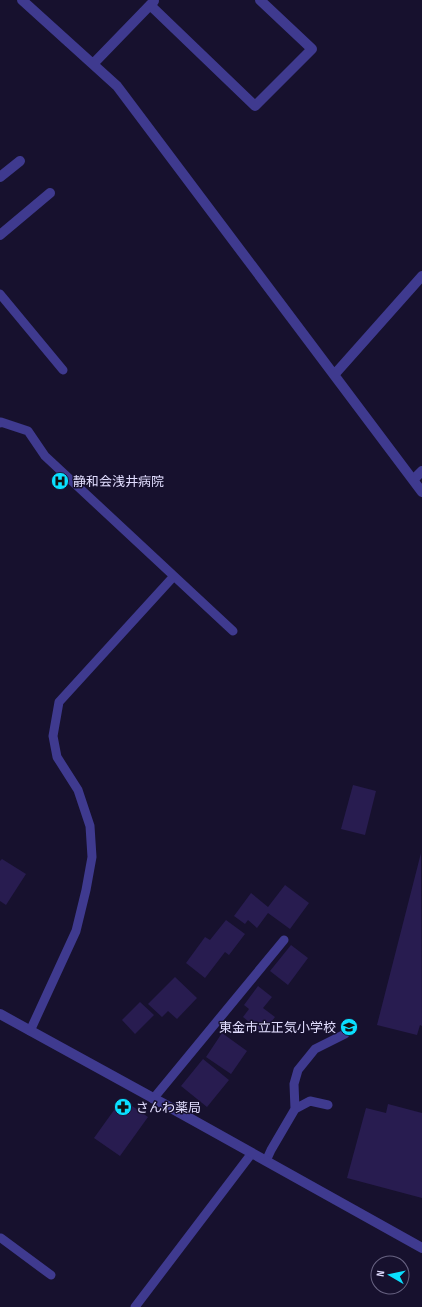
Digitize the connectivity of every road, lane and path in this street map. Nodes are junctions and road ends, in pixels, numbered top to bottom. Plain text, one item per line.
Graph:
1 (22, 0) edge
2 (260, 0) edge
3 (153, 2) edge
4 (93, 64) junction
5 (20, 161) dead end
6 (0, 177) edge
7 (50, 193) dead end
8 (0, 235) edge
9 (422, 276) edge
10 (0, 294) edge
11 (63, 370) dead end
12 (334, 375) junction
13 (0, 423) edge
14 (422, 471) edge
15 (413, 480) junction
16 (422, 492) edge
17 (174, 576) junction
18 (233, 631) dead end
19 (284, 940) dead end
20 (0, 1014) edge
21 (30, 1031) junction
22 (345, 1034) dead end
23 (154, 1099) junction
24 (328, 1105) dead end
25 (295, 1109) junction
26 (252, 1154) junction
27 (266, 1161) junction
28 (1, 1238) edge
29 (422, 1248) edge
30 (51, 1275) dead end
31 (134, 1307) edge

1 - 4 street
2 - 3 street
3 - 4 street
4 - 12 street
5 - 6 street
7 - 8 street
9 - 12 street
10 - 11 lane
12 - 15 street
13 - 17 lane
14 - 15 street
15 - 16 street
17 - 18 lane
17 - 21 lane
19 - 23 lane
20 - 21 street
21 - 23 street
22 - 25 lane
23 - 26 street
24 - 25 lane
25 - 27 lane
26 - 27 street
26 - 31 lane
27 - 29 street
28 - 30 lane

